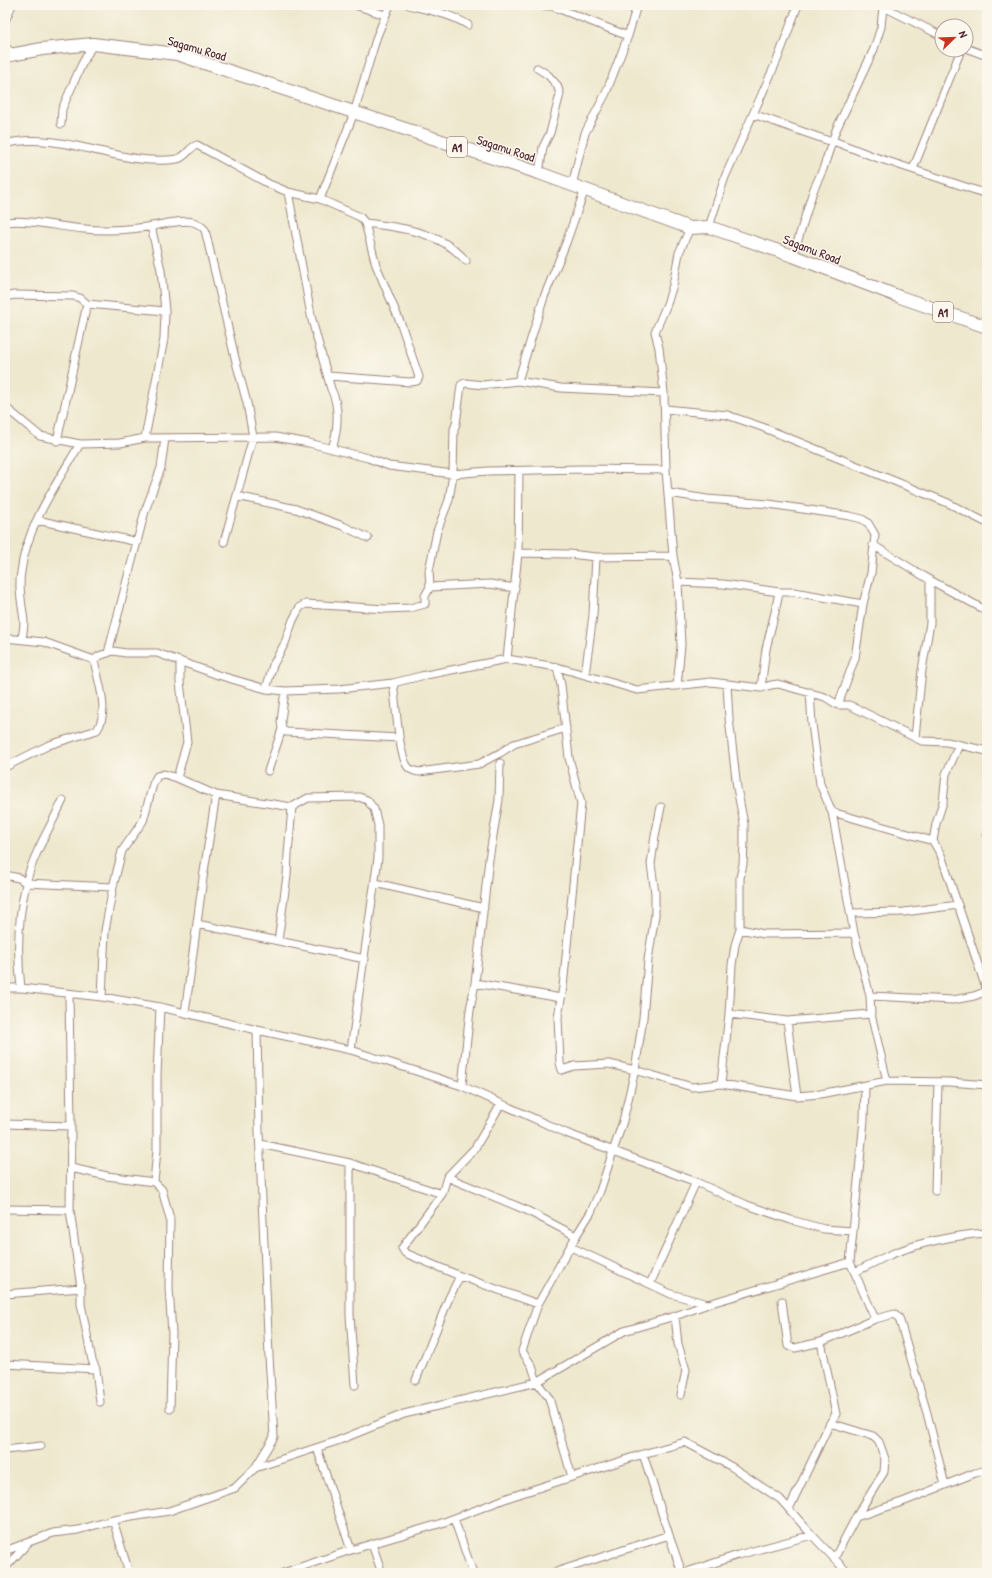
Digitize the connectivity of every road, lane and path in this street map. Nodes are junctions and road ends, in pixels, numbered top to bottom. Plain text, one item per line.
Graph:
1 (12, 5) edge
2 (355, 5) edge
3 (390, 5) edge
4 (409, 5) edge
5 (534, 5) edge
6 (637, 5) edge
7 (798, 5) edge
8 (553, 6) edge
9 (882, 6) edge
10 (385, 15) junction
11 (5, 21) edge
12 (468, 25) dead end
13 (934, 32) edge
14 (628, 36) junction
15 (93, 44) junction
16 (974, 51) edge
17 (8, 52) edge
18 (987, 56) edge
19 (958, 58) edge
20 (537, 68) dead end
21 (354, 113) junction
22 (752, 114) junction
23 (61, 124) dead end
24 (832, 142) junction
25 (5, 144) edge
26 (913, 170) junction
27 (539, 173) junction
28 (572, 185) junction
29 (585, 189) junction
30 (288, 192) junction
31 (987, 194) edge
32 (320, 199) junction
33 (5, 222) edge
34 (364, 224) junction
35 (151, 226) junction
36 (709, 227) junction
37 (690, 228) junction
38 (793, 256) junction
39 (466, 261) dead end
40 (5, 297) edge
41 (87, 304) junction
42 (165, 311) junction
43 (987, 327) edge
44 (328, 376) junction
45 (518, 381) junction
46 (664, 393) junction
47 (5, 407) edge
48 (665, 409) junction
49 (253, 436) junction
50 (145, 438) junction
51 (165, 438) junction
52 (57, 441) junction
53 (80, 444) junction
54 (332, 449) junction
55 (666, 470) junction
56 (519, 471) junction
57 (453, 474) junction
58 (669, 493) junction
59 (237, 496) junction
60 (38, 520) junction
61 (987, 523) edge
62 (368, 538) dead end
63 (138, 542) junction
64 (224, 542) dead end
65 (873, 545) junction
66 (518, 553) junction
67 (673, 556) junction
68 (596, 557) junction
69 (930, 580) junction
70 (678, 582) junction
71 (430, 587) junction
72 (515, 588) junction
73 (779, 592) junction
74 (863, 604) junction
75 (987, 611) edge
76 (5, 638) edge
77 (22, 639) junction
78 (108, 653) junction
79 (507, 659) junction
80 (94, 660) junction
81 (180, 662) junction
82 (557, 667) junction
83 (585, 675) junction
84 (393, 683) junction
85 (727, 685) junction
86 (676, 686) junction
87 (761, 688) junction
88 (266, 689) junction
89 (285, 692) junction
90 (810, 692) junction
91 (838, 705) junction
92 (566, 728) junction
93 (282, 729) junction
94 (915, 737) junction
95 (399, 738) junction
96 (959, 745) junction
97 (987, 751) edge
98 (500, 763) dead end
99 (5, 767) edge
100 (268, 771) dead end
101 (177, 778) junction
102 (216, 796) junction
103 (63, 800) dead end
104 (292, 807) junction
105 (661, 807) dead end
106 (832, 812) junction
107 (933, 841) junction
108 (5, 875) edge
109 (26, 883) junction
110 (375, 883) junction
111 (113, 887) junction
112 (958, 905) junction
113 (484, 908) junction
114 (851, 913) junction
115 (197, 924) junction
116 (740, 929) junction
117 (854, 933) junction
118 (278, 941) junction
119 (365, 960) junction
120 (475, 983) junction
121 (5, 988) edge
122 (21, 988) junction
123 (987, 991) edge
124 (69, 994) junction
125 (870, 996) junction
126 (102, 997) junction
127 (561, 998) junction
128 (160, 1007) junction
129 (185, 1013) junction
130 (729, 1014) junction
131 (871, 1014) junction
132 (787, 1021) junction
133 (257, 1030) junction
134 (351, 1050) junction
135 (634, 1070) junction
136 (887, 1081) junction
137 (938, 1082) junction
138 (721, 1084) junction
139 (987, 1085) edge
140 (462, 1086) junction
141 (865, 1086) junction
142 (797, 1096) junction
143 (501, 1104) junction
144 (5, 1124) edge
145 (71, 1126) junction
146 (260, 1144) junction
147 (613, 1150) junction
148 (350, 1163) junction
149 (71, 1168) junction
150 (447, 1177) junction
151 (154, 1182) junction
152 (696, 1182) junction
153 (935, 1191) dead end
154 (442, 1194) junction
155 (5, 1209) edge
156 (70, 1210) junction
157 (853, 1231) junction
158 (987, 1233) edge
159 (576, 1236) junction
160 (570, 1247) junction
161 (850, 1262) junction
162 (855, 1272) junction
163 (460, 1276) junction
164 (650, 1284) junction
165 (81, 1288) junction
166 (5, 1294) edge
167 (782, 1301) dead end
168 (538, 1304) junction
169 (708, 1304) junction
170 (675, 1316) junction
171 (875, 1319) junction
172 (821, 1342) junction
173 (5, 1364) edge
174 (96, 1369) junction
175 (416, 1380) dead end
176 (537, 1382) junction
177 (355, 1385) dead end
178 (681, 1395) dead end
179 (100, 1402) dead end
180 (170, 1409) dead end
181 (830, 1423) junction
182 (41, 1446) dead end
183 (316, 1448) junction
184 (5, 1450) edge
185 (643, 1454) junction
186 (255, 1468) junction
187 (987, 1470) edge
188 (572, 1477) junction
189 (945, 1485) junction
190 (789, 1509) junction
191 (856, 1517) junction
192 (454, 1519) junction
193 (113, 1520) junction
194 (669, 1535) junction
195 (812, 1535) junction
196 (28, 1542) junction
197 (372, 1544) junction
198 (351, 1550) junction
199 (5, 1551) edge
200 (834, 1559) junction
201 (5, 1568) edge
202 (129, 1573) edge
203 (283, 1573) edge
204 (382, 1573) edge
205 (474, 1573) edge
206 (553, 1573) edge
207 (683, 1573) edge
208 (848, 1573) edge

1 - 11 street
2 - 10 street
3 - 10 street
4 - 12 street
5 - 8 street
6 - 14 street
7 - 22 street
8 - 14 street
9 - 13 street
9 - 24 street
10 - 21 street
14 - 28 street
15 - 17 highway, Sagamu Road / A1
15 - 21 highway, Sagamu Road / A1
15 - 23 street
16 - 18 street
19 - 26 street
20 - 27 street
21 - 27 highway, Sagamu Road / A1
21 - 32 street
22 - 24 street
22 - 36 street
24 - 26 street
24 - 38 street
25 - 30 street
26 - 31 street
27 - 28 highway, Sagamu Road / A1
28 - 29 highway, Sagamu Road / A1
29 - 37 highway, Sagamu Road / A1
29 - 45 street
30 - 32 street
30 - 44 street
32 - 34 street
33 - 35 street
34 - 39 street
34 - 44 street
35 - 42 street
35 - 49 street
36 - 37 highway, Sagamu Road / A1
36 - 38 highway, Sagamu Road / A1
37 - 46 street
38 - 43 highway, Sagamu Road / A1
40 - 41 street
41 - 42 street
41 - 52 street
42 - 50 street
44 - 54 street
45 - 46 street
45 - 57 street
46 - 48 street
47 - 52 street
48 - 55 street
48 - 61 street
49 - 51 street
49 - 54 street
49 - 59 street
50 - 51 street
50 - 53 street
51 - 63 street
52 - 53 street
53 - 60 street
54 - 57 street
55 - 56 street
55 - 58 street
56 - 57 street
56 - 66 street
57 - 71 street
58 - 65 street
58 - 67 street
59 - 62 street
59 - 64 street
60 - 63 street
60 - 77 street
63 - 78 street
65 - 69 street
65 - 74 street
66 - 68 street
66 - 72 street
67 - 68 street
67 - 70 street
68 - 83 street
69 - 75 street
69 - 94 street
70 - 73 street
70 - 86 street
71 - 72 street
71 - 88 street
72 - 79 street
73 - 74 street
73 - 87 street
74 - 91 street
76 - 77 street
77 - 80 street
78 - 80 street
78 - 81 street
79 - 82 street
79 - 84 street
80 - 99 street
81 - 88 street
81 - 101 street
82 - 83 street
82 - 92 street
83 - 86 street
84 - 89 street
84 - 95 street
85 - 86 street
85 - 87 street
85 - 116 street
87 - 90 street
88 - 89 street
89 - 93 street
90 - 91 street
90 - 106 street
91 - 94 street
92 - 95 street
92 - 127 street
93 - 95 street
93 - 100 street
94 - 96 street
96 - 97 street
96 - 107 street
98 - 113 street
101 - 102 street
101 - 111 street
102 - 104 street
102 - 115 street
103 - 109 street
104 - 110 street
104 - 118 street
105 - 135 street
106 - 107 street
106 - 114 street
107 - 112 street
108 - 109 street
109 - 111 street
109 - 122 street
110 - 113 street
110 - 119 street
111 - 126 street
112 - 114 street
112 - 123 street
113 - 120 street
114 - 117 street
115 - 118 street
115 - 129 street
116 - 117 street
116 - 130 street
117 - 125 street
118 - 119 street
119 - 134 street
120 - 127 street
120 - 140 street
121 - 122 street
122 - 124 street
123 - 125 street
124 - 126 street
124 - 145 street
125 - 131 street
126 - 128 street
127 - 135 street
128 - 129 street
128 - 151 street
129 - 133 street
130 - 132 street
130 - 138 street
131 - 132 street
131 - 136 street
132 - 142 street
133 - 134 street
133 - 146 street
134 - 140 street
135 - 138 street
135 - 147 street
136 - 137 street
136 - 141 street
137 - 139 street
137 - 153 street
138 - 142 street
140 - 143 street
141 - 142 street
141 - 157 street
143 - 147 street
143 - 150 street
144 - 145 street
145 - 149 street
146 - 148 street
146 - 186 street
147 - 152 street
147 - 159 street
148 - 154 street
148 - 177 street
149 - 151 street
149 - 156 street
150 - 154 street
150 - 159 street
151 - 180 street
152 - 157 street
152 - 164 street
154 - 163 street
155 - 156 street
156 - 165 street
157 - 161 street
158 - 162 street
159 - 160 street
160 - 164 street
160 - 168 street
161 - 162 street
161 - 169 street
162 - 171 street
163 - 168 street
163 - 175 street
164 - 169 street
165 - 166 street
165 - 174 street
167 - 172 street
168 - 176 street
169 - 170 street
170 - 176 street
170 - 178 street
171 - 172 street
171 - 189 street
172 - 181 street
173 - 174 street
174 - 179 street
176 - 183 street
176 - 188 street
181 - 190 street
181 - 191 street
182 - 184 street
183 - 186 street
183 - 198 street
185 - 188 street
185 - 190 street
185 - 194 street
186 - 193 street
187 - 189 street
188 - 192 street
189 - 191 street
190 - 195 street
191 - 200 street
192 - 197 street
192 - 205 street
193 - 196 street
193 - 202 street
194 - 206 street
194 - 207 street
195 - 200 street
195 - 207 street
196 - 199 street
196 - 201 street
197 - 198 street
197 - 204 street
198 - 203 street
200 - 208 street

